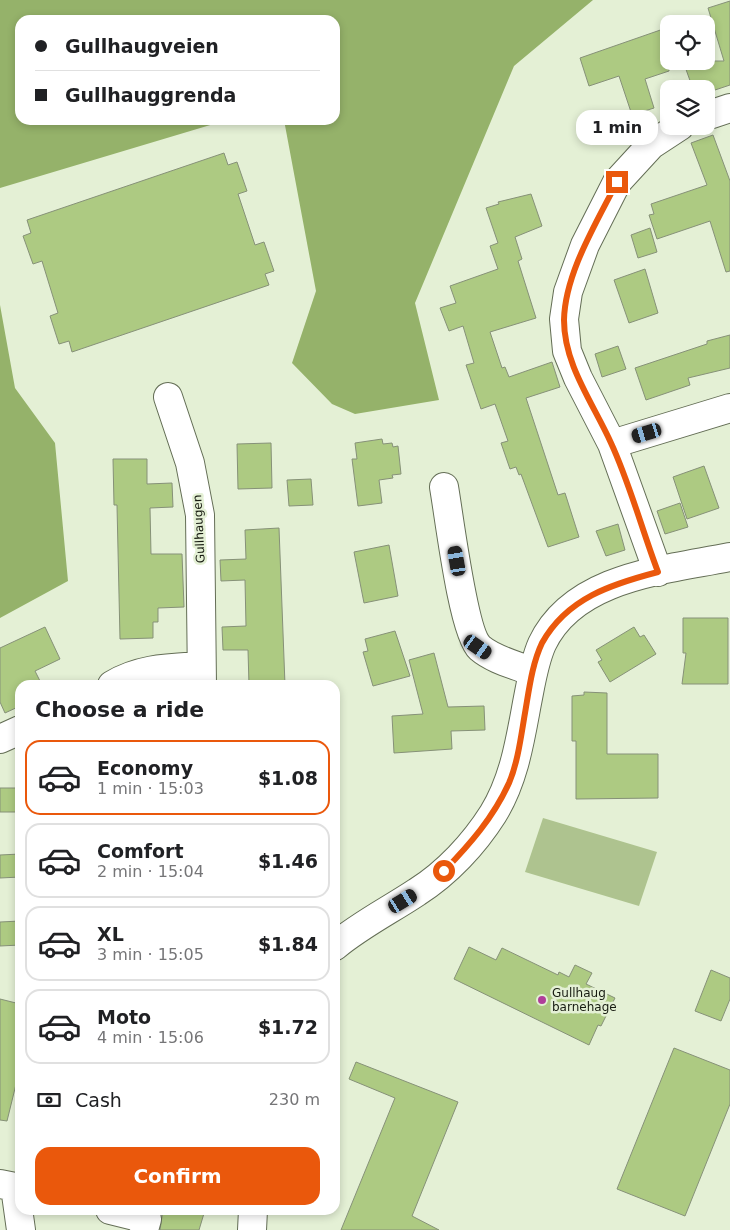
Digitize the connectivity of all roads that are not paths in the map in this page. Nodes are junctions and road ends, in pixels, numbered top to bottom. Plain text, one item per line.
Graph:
1 (730, 108) edge
2 (715, 113) edge
3 (666, 135) edge
4 (168, 397) dead end
5 (730, 408) edge
6 (612, 444) junction
7 (444, 487) dead end
8 (730, 557) edge
9 (658, 572) junction
10 (533, 672) junction
11 (201, 676) edge
12 (120, 680) edge
13 (15, 732) edge
14 (0, 739) edge
15 (340, 943) edge
16 (12, 1187) edge
17 (15, 1201) edge
18 (18, 1215) edge
19 (131, 1215) edge
20 (252, 1215) edge
21 (21, 1230) edge
22 (144, 1230) edge
23 (252, 1230) edge

1 - 2 street
3 - 6 street
4 - 11 street, Gullhaugen
5 - 6 street
6 - 9 street
7 - 10 street
8 - 9 street
9 - 10 street
10 - 15 street
11 - 12 street, Gullhaugen
13 - 14 street
16 - 17 street
18 - 21 street
19 - 22 street
20 - 23 street

